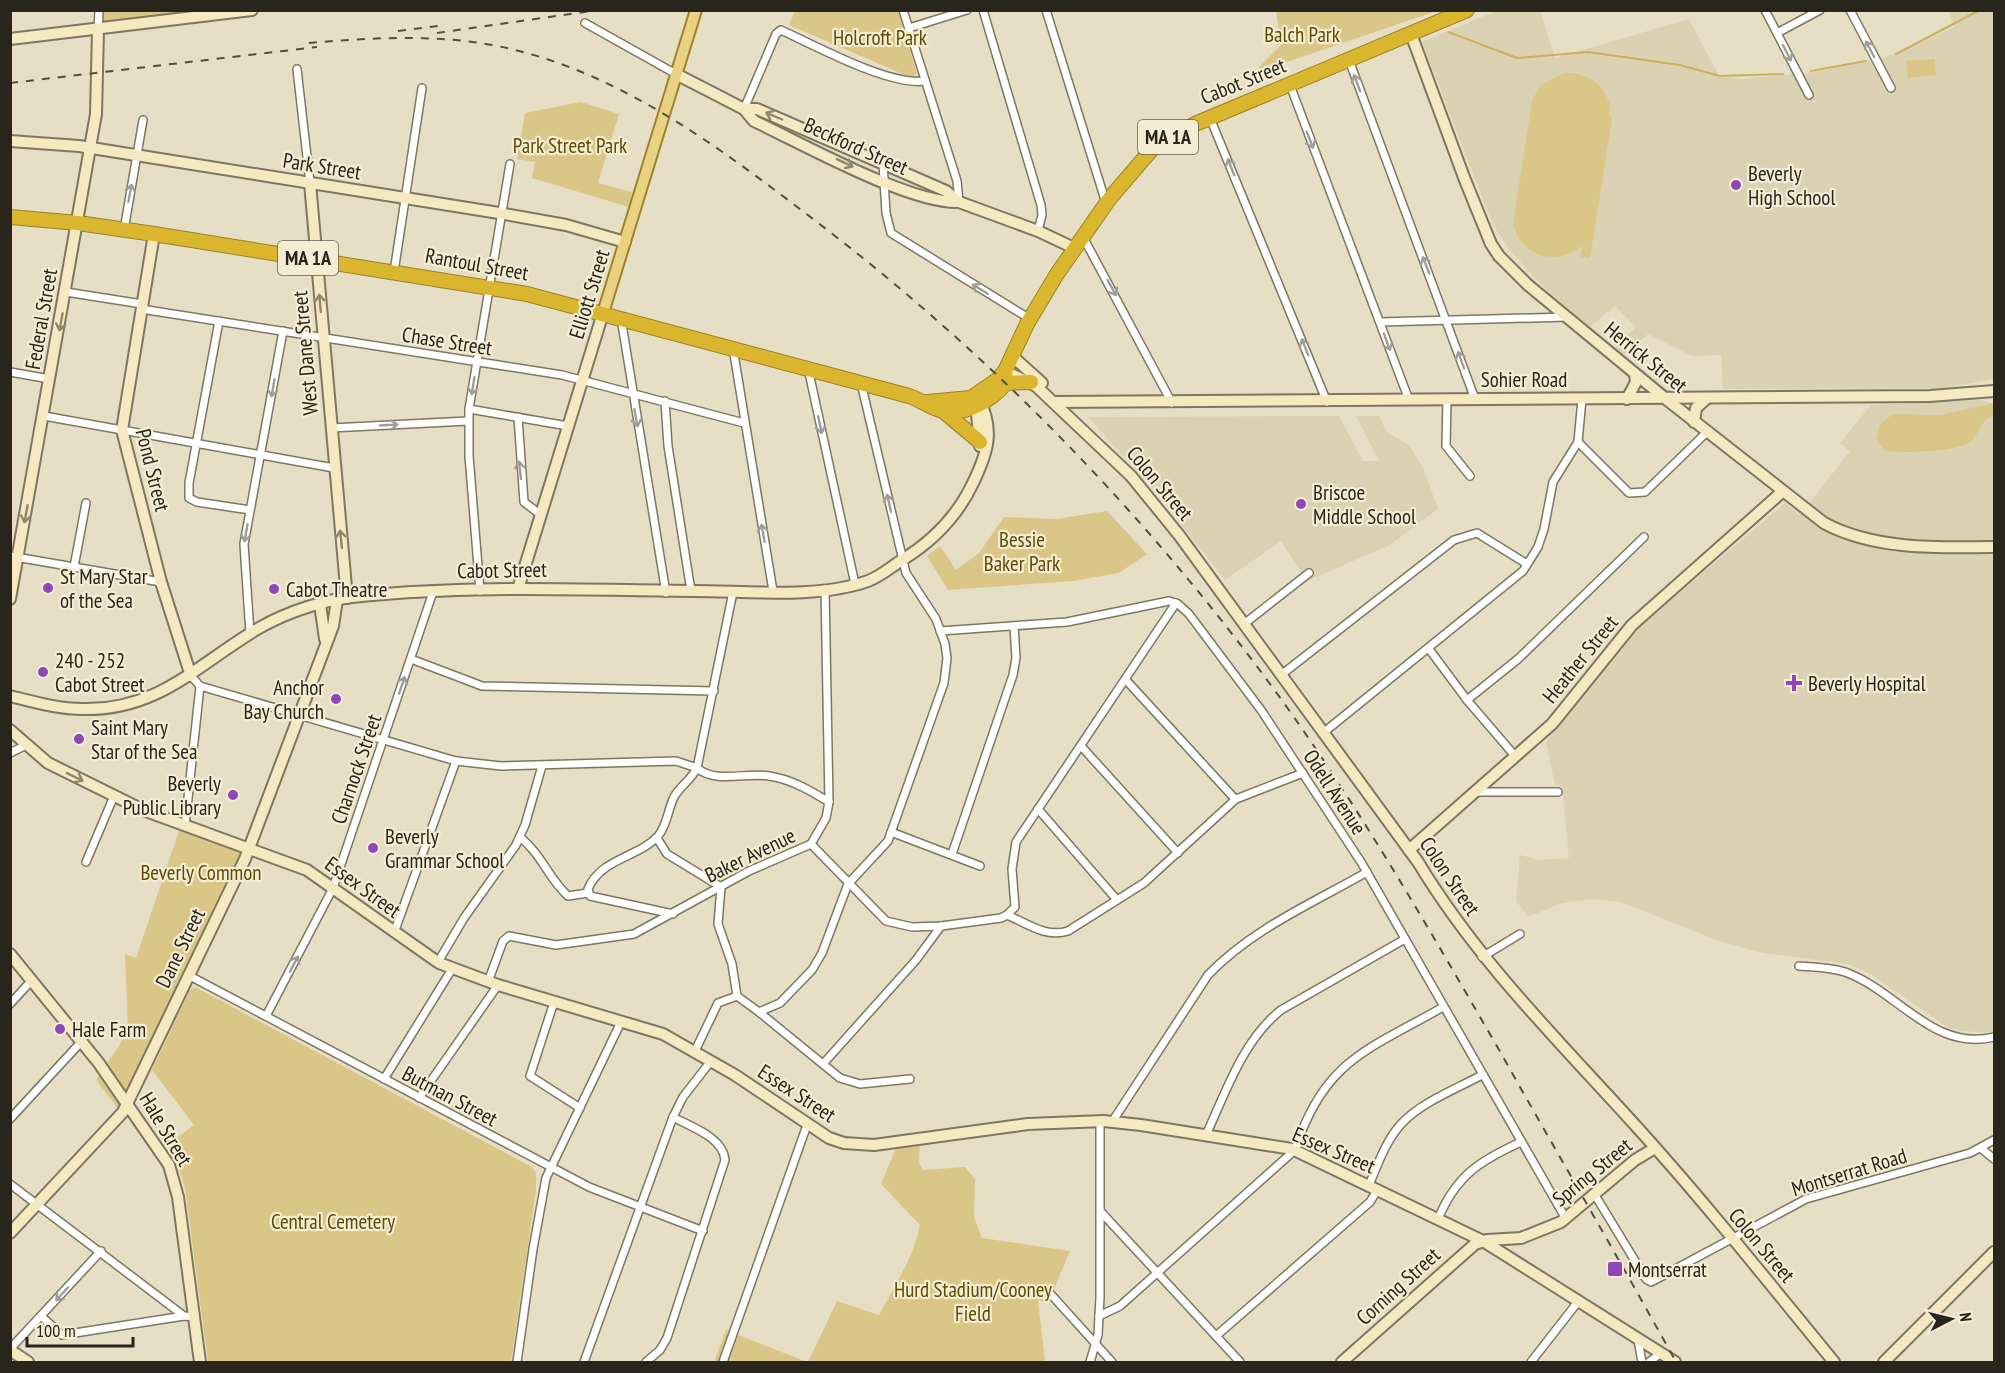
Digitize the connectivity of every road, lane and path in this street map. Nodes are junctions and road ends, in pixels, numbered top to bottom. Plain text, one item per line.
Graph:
1 (99, 10) edge
2 (252, 10) edge
3 (696, 10) edge
4 (903, 10) edge
5 (967, 10) edge
6 (983, 10) edge
7 (1046, 10) edge
8 (1467, 10) edge
9 (1765, 10) edge
10 (1820, 10) edge
11 (1850, 10) edge
12 (585, 23) dead end
13 (909, 28) junction
14 (98, 30) junction
15 (1777, 33) junction
16 (1411, 34) junction
17 (10, 39) edge
18 (1349, 60) junction
19 (297, 69) dead end
20 (676, 74) junction
21 (925, 81) junction
22 (1290, 85) junction
23 (422, 88) dead end
24 (1891, 88) dead end
25 (1809, 95) dead end
26 (744, 109) junction
27 (1210, 118) junction
28 (143, 120) dead end
29 (10, 141) edge
30 (90, 147) junction
31 (136, 156) junction
32 (883, 163) junction
33 (510, 164) dead end
34 (884, 182) junction
35 (310, 183) junction
36 (405, 199) junction
37 (959, 202) junction
38 (1106, 204) junction
39 (500, 213) junction
40 (10, 217) edge
41 (78, 223) junction
42 (124, 230) junction
43 (1038, 231) junction
44 (154, 234) junction
45 (625, 242) junction
46 (1078, 242) junction
47 (316, 260) junction
48 (394, 272) junction
49 (488, 287) junction
50 (66, 292) junction
51 (141, 307) junction
52 (603, 313) junction
53 (1566, 316) junction
54 (621, 318) junction
55 (1030, 319) junction
56 (1446, 320) junction
57 (219, 321) junction
58 (1380, 322) junction
59 (283, 331) junction
60 (323, 338) junction
61 (733, 348) junction
62 (1012, 356) junction
63 (476, 363) junction
64 (808, 368) junction
65 (10, 372) edge
66 (1635, 374) junction
67 (1006, 377) junction
68 (50, 379) junction
69 (583, 379) junction
70 (1031, 382) joint
71 (861, 384) junction
72 (1995, 391) edge
73 (632, 392) junction
74 (1447, 399) junction
75 (1475, 399) junction
76 (1582, 399) junction
77 (1627, 399) junction
78 (1666, 399) junction
79 (1706, 399) junction
80 (1052, 400) junction
81 (1409, 400) junction
82 (664, 401) junction
83 (976, 401) junction
84 (927, 402) junction
85 (1327, 402) junction
86 (1172, 403) junction
87 (469, 409) junction
88 (943, 411) junction
89 (44, 416) junction
90 (518, 417) junction
91 (468, 421) junction
92 (1694, 422) junction
93 (744, 423) junction
94 (568, 426) junction
95 (331, 428) junction
96 (122, 430) junction
97 (1707, 432) junction
98 (980, 442) junction
99 (1578, 442) junction
100 (197, 444) junction
101 (261, 455) junction
102 (334, 468) junction
103 (976, 476) junction
104 (1470, 476) dead end
105 (1782, 492) junction
106 (86, 503) dead end
107 (250, 510) junction
108 (541, 515) junction
109 (1644, 537) dead end
110 (1995, 547) edge
111 (15, 557) edge
112 (903, 560) junction
113 (1527, 564) junction
114 (74, 567) junction
115 (1309, 573) dead end
116 (161, 582) junction
117 (855, 584) junction
118 (518, 589) junction
119 (825, 589) junction
120 (480, 591) junction
121 (691, 591) junction
122 (773, 591) junction
123 (434, 592) junction
124 (666, 592) junction
125 (733, 592) junction
126 (10, 599) edge
127 (342, 599) junction
128 (1176, 603) junction
129 (320, 604) junction
130 (1244, 624) junction
131 (1014, 626) junction
132 (940, 631) junction
133 (250, 634) junction
134 (325, 645) junction
135 (1429, 649) junction
136 (411, 659) junction
137 (1281, 675) junction
138 (191, 676) junction
139 (1126, 680) junction
140 (200, 686) junction
141 (714, 692) junction
142 (10, 696) edge
143 (1467, 700) junction
144 (299, 714) junction
145 (10, 730) edge
146 (1323, 733) junction
147 (384, 741) junction
148 (26, 745) junction
149 (1081, 746) junction
150 (10, 753) edge
151 (1515, 756) junction
152 (456, 761) junction
153 (542, 766) junction
154 (697, 768) junction
155 (1303, 774) junction
156 (1474, 792) junction
157 (1558, 792) dead end
158 (114, 796) junction
159 (1235, 799) junction
160 (829, 801) junction
161 (1038, 809) junction
162 (185, 826) junction
163 (891, 832) junction
164 (520, 837) junction
165 (657, 838) junction
166 (811, 844) junction
167 (249, 849) junction
168 (1409, 850) junction
169 (1178, 853) junction
170 (952, 854) junction
171 (86, 862) dead end
172 (980, 866) dead end
173 (1367, 872) junction
174 (848, 884) junction
175 (720, 887) junction
176 (333, 888) junction
177 (588, 893) junction
178 (1117, 900) junction
179 (673, 914) junction
180 (1007, 915) junction
181 (941, 926) junction
182 (394, 933) junction
183 (1520, 934) dead end
184 (1405, 939) junction
185 (10, 954) edge
186 (1482, 957) junction
187 (438, 962) junction
188 (1799, 966) dead end
189 (453, 969) junction
190 (188, 975) junction
191 (32, 980) junction
192 (493, 984) junction
193 (737, 996) junction
194 (554, 1002) junction
195 (10, 1004) edge
196 (1443, 1007) junction
197 (759, 1012) junction
198 (266, 1016) junction
199 (621, 1022) junction
200 (1995, 1037) edge
201 (82, 1041) junction
202 (695, 1051) junction
203 (711, 1060) junction
204 (823, 1064) junction
205 (1482, 1075) junction
206 (910, 1078) dead end
207 (384, 1079) junction
208 (419, 1098) junction
209 (128, 1102) junction
210 (579, 1108) junction
211 (673, 1118) junction
212 (10, 1119) edge
213 (1100, 1121) junction
214 (1112, 1122) junction
215 (807, 1125) junction
216 (1206, 1135) junction
217 (1995, 1140) edge
218 (1521, 1142) junction
219 (1655, 1148) junction
220 (1982, 1149) junction
221 (1295, 1150) junction
222 (1995, 1159) edge
223 (550, 1168) junction
224 (10, 1184) edge
225 (1374, 1187) junction
226 (1595, 1195) junction
227 (38, 1204) junction
228 (641, 1209) junction
229 (1101, 1212) junction
230 (1438, 1219) junction
231 (1566, 1219) junction
232 (702, 1231) junction
233 (10, 1233) edge
234 (1730, 1238) junction
235 (1483, 1241) junction
236 (101, 1251) junction
237 (1995, 1252) edge
238 (1159, 1272) junction
239 (1047, 1290) dead end
240 (1577, 1303) junction
241 (41, 1316) junction
242 (189, 1316) junction
243 (1099, 1316) junction
244 (1216, 1336) junction
245 (1638, 1340) junction
246 (1096, 1346) junction
247 (10, 1350) edge
248 (1668, 1359) edge
249 (28, 1362) edge
250 (200, 1362) edge
251 (517, 1362) edge
252 (584, 1362) edge
253 (646, 1362) edge
254 (723, 1362) edge
255 (1090, 1362) edge
256 (1112, 1362) edge
257 (1240, 1362) edge
258 (1342, 1362) edge
259 (1531, 1362) edge
260 (1642, 1362) edge
261 (1649, 1362) edge
262 (1834, 1362) edge
263 (1884, 1362) edge

1 - 14 street
2 - 14 main road
3 - 20 main road, Elliott Street
4 - 13 street
5 - 13 street
6 - 43 street
7 - 38 street
8 - 16 highway, Cabot Street / MA 1A
9 - 15 street
10 - 15 street
24 -> 11 street
12 - 20 street
13 - 21 street
14 - 17 main road
14 - 30 main road, Federal Street
15 -> 25 street
16 - 18 highway, Cabot Street / MA 1A
16 - 53 main road, Herrick Street
18 - 22 highway, Cabot Street / MA 1A
56 -> 18 street
19 - 35 street, West Dane Street
20 - 26 main road, Beckford Street
20 - 45 main road, Elliott Street
21 - 26 street
21 - 37 street
22 - 27 highway, Cabot Street / MA 1A
22 -> 58 street
23 - 36 street
32 -> 26 main road, Beckford Street
26 -> 34 main road, Beckford Street
27 - 38 highway, Cabot Street / MA 1A
85 -> 27 street
28 - 31 street
29 - 30 main road, Park Street
30 - 31 main road, Park Street
30 - 41 main road, Federal Street
31 - 35 main road, Park Street
42 -> 31 street
32 - 34 street
32 - 37 main road, Beckford Street
33 - 39 street
34 - 37 main road, Beckford Street
55 -> 34 street
35 - 36 main road, Park Street
35 - 47 main road, West Dane Street
36 - 39 main road, Park Street
36 - 48 street
37 - 43 main road, Beckford Street
38 - 46 highway, Cabot Street / MA 1A
39 - 45 main road, Park Street
39 - 49 street
40 - 41 highway, Rantoul Street / MA 1A
41 - 42 highway, Rantoul Street / MA 1A
41 - 50 main road, Federal Street
42 - 44 highway, Rantoul Street / MA 1A
43 - 46 main road, Beckford Street
44 - 47 highway, Rantoul Street / MA 1A
44 - 51 main road, Pond Street
45 - 52 main road, Elliott Street
46 - 55 highway, Cabot Street / MA 1A
46 -> 86 street
47 - 48 highway, Rantoul Street / MA 1A
60 -> 47 main road, West Dane Street
48 - 49 highway, Rantoul Street / MA 1A
49 - 52 highway, Rantoul Street / MA 1A
49 - 63 street
50 - 51 street, Chase Street
50 -> 68 main road, Federal Street
51 - 57 street, Chase Street
51 - 96 main road, Pond Street
52 - 54 highway, Rantoul Street / MA 1A
52 - 69 main road, Elliott Street
53 - 56 street
53 - 66 main road, Herrick Street
54 - 61 highway, Rantoul Street / MA 1A
54 - 73 street
55 - 62 highway, Cabot Street / MA 1A
56 - 58 street
75 -> 56 street
57 - 59 street, Chase Street
57 - 100 street
58 -> 81 street
59 - 60 street, Chase Street
59 -> 101 street
60 - 63 street, Chase Street
60 - 95 main road, West Dane Street
61 - 64 highway, Rantoul Street / MA 1A
61 - 93 street
62 - 67 highway, Cabot Street / MA 1A
62 - 80 main road, Colon Street
63 - 69 street, Chase Street
63 -> 87 street
64 - 71 highway, Rantoul Street / MA 1A
64 -> 117 street
65 - 68 street
66 - 77 main road
66 - 78 main road, Herrick Street
67 - 70 highway
67 - 83 highway, Cabot Street / MA 1A
68 - 89 main road, Federal Street
69 - 73 street, Chase Street
69 - 94 main road, Elliott Street
70 - 80 main road, Colon Street
71 - 84 highway, Rantoul Street / MA 1A
112 -> 71 street
72 - 79 main road, Sohier Road
73 - 82 street, Chase Street
73 -> 124 street
74 - 75 main road, Sohier Road
74 - 81 main road, Sohier Road
74 - 104 street
75 - 76 main road, Sohier Road
76 - 77 main road, Sohier Road
76 - 99 street
77 - 78 main road, Sohier Road
78 - 79 main road, Sohier Road
78 - 92 main road, Herrick Street
79 - 92 main road
80 - 86 main road, Sohier Road
80 - 130 main road, Colon Street
81 - 85 main road, Sohier Road
82 - 93 street, Chase Street
82 - 121 street
83 - 84 highway, Rantoul Street / MA 1A
83 - 88 highway
83 - 98 main road, Cabot Street
83 - 103 main road, Cabot Street
84 - 88 highway, Rantoul Street / MA 1A
85 - 86 main road, Sohier Road
87 - 90 street
87 - 91 street
88 - 98 highway, Rantoul Street
89 - 96 street
89 -> 111 main road, Federal Street
90 - 94 street
108 -> 90 street
95 -> 91 street
91 - 120 street
92 - 97 main road, Herrick Street
122 -> 93 street
94 - 108 main road, Elliott Street
95 - 102 main road, West Dane Street
96 - 100 street
96 - 116 main road, Pond Street
97 - 99 street
97 - 105 main road, Herrick Street
98 - 103 main road, Cabot Street
99 - 113 street
100 - 101 street
100 - 107 street
101 - 102 street
101 - 107 street
127 -> 102 main road, West Dane Street
103 - 112 main road, Cabot Street
105 - 110 main road, Herrick Street
105 - 151 main road, Heather Street
106 - 114 street
107 -> 133 street
108 - 118 main road, Elliott Street
109 - 143 street
111 - 114 street
111 - 126 main road, Federal Street
112 - 117 main road, Cabot Street
112 - 132 street
113 - 135 street
113 - 137 street
114 - 116 street
115 - 130 street
116 - 138 main road, Pond Street
117 - 119 main road, Cabot Street
118 - 120 main road, Cabot Street
118 - 124 main road, Cabot Street
119 - 122 main road, Cabot Street
119 - 160 street
120 - 123 main road, Cabot Street
121 - 124 main road, Cabot Street
121 - 125 main road, Cabot Street
122 - 125 main road, Cabot Street
123 - 127 main road, Cabot Street
123 - 136 street, Charnock Street
125 - 141 street
127 - 129 main road, Cabot Street
127 - 134 main road, Dane Street
128 - 131 street
128 - 139 street
128 - 155 street, Odell Avenue
129 - 133 main road, Cabot Street
129 - 134 main road, Dane Street
130 - 137 main road, Colon Street
131 - 132 street
131 - 170 street
132 - 163 street
133 - 138 main road, Cabot Street
134 - 144 main road, Dane Street
135 - 143 street
135 - 146 street
136 - 141 street
147 -> 136 street, Charnock Street
137 - 146 main road, Colon Street
138 - 140 street
138 - 142 main road, Cabot Street
139 - 149 street
139 - 159 street
140 - 144 street
140 - 162 street
141 - 154 street
143 - 151 street
144 - 147 street
144 - 167 main road, Dane Street
145 - 148 main road, Essex Street
146 - 168 main road, Colon Street
147 - 152 street
147 - 176 street, Charnock Street
148 - 150 street
148 -> 158 main road, Essex Street
149 - 161 street
149 - 169 street
151 - 156 main road, Heather Street
152 - 153 street
152 - 182 street
153 - 154 street
153 - 164 street
154 - 160 street
154 - 165 street
155 - 159 street
155 - 173 street, Odell Avenue
156 - 157 street
156 - 168 main road, Heather Street
158 - 162 main road, Essex Street
158 - 171 street
159 - 169 street
160 - 166 street
161 - 178 street
161 - 180 street
162 - 167 main road, Essex Street
163 - 170 street
163 - 174 street
164 - 177 street
164 - 187 street
165 - 175 street
165 - 177 street
166 - 174 street, Baker Avenue
166 - 175 street, Baker Avenue
167 - 176 main road, Essex Street
167 - 190 main road, Dane Street
168 - 186 main road, Colon Street
169 - 178 street
170 - 172 street
173 - 184 street, Odell Avenue
173 - 214 street
174 - 181 street, Baker Avenue
174 - 197 street
175 - 179 street, Baker Avenue
175 - 193 street
176 - 182 main road, Essex Street
198 -> 176 street, Charnock Street
177 - 179 street
178 - 180 street
179 - 192 street, Baker Avenue
180 - 181 street, Baker Avenue
181 - 204 street
182 - 187 main road, Essex Street
183 - 186 street
184 - 196 street, Odell Avenue
184 - 216 street
185 - 191 main road, Hale Street
186 - 219 main road, Colon Street
187 - 189 main road, Essex Street
188 - 200 street
189 - 192 main road, Essex Street
189 - 207 street
190 - 198 street, Butman Street
190 - 209 main road, Dane Street
191 - 195 street
191 - 201 main road, Hale Street
192 - 194 main road, Essex Street
192 - 208 street
193 - 197 street
193 - 202 street
194 - 199 main road, Essex Street
194 - 210 street
196 - 205 street, Odell Avenue
196 - 221 street
197 - 204 street
198 - 207 street, Butman Street
199 - 202 main road, Essex Street
199 - 210 street
201 - 209 main road, Hale Street
201 - 212 street
202 - 203 main road, Essex Street
203 - 211 street
203 - 215 main road, Essex Street
204 - 206 street
205 - 218 street, Odell Avenue
205 - 225 street
207 - 208 street, Butman Street
208 - 223 street, Butman Street
209 - 227 main road, Dane Street
209 - 242 main road, Hale Street
210 - 223 street
211 - 228 street
211 - 232 street
213 - 214 main road, Essex Street
213 - 215 main road, Essex Street
213 - 229 street
214 - 216 main road, Essex Street
215 - 254 street
216 - 221 main road, Essex Street
217 - 220 street, Montserrat Road
218 - 230 street
218 - 231 street, Odell Avenue
219 - 226 main road, Spring Street
219 - 234 main road, Colon Street
220 - 222 street
220 - 234 street, Montserrat Road
221 - 225 main road, Essex Street
221 - 238 street
223 - 228 street, Butman Street
223 - 251 street
224 - 227 street
225 - 230 main road, Essex Street
225 - 244 street
226 - 231 main road, Spring Street
226 - 234 street, Montserrat Road
227 - 233 main road, Dane Street
227 - 236 street
228 - 232 street, Butman Street
228 - 252 street
229 - 238 street
229 - 243 street
230 - 235 main road, Essex Street
231 - 235 main road, Spring Street
232 - 253 street
234 - 262 main road, Colon Street
235 - 240 main road, Essex Street
235 - 258 main road, Corning Street
236 -> 241 street
236 - 242 street
237 - 263 main road
238 - 243 street
238 - 244 street
239 - 246 street
240 - 245 main road, Essex Street
240 - 259 street
241 - 242 street
241 - 247 street
242 - 250 main road, Hale Street
243 - 246 street
244 - 257 street
245 - 248 main road, Essex Street
245 - 260 street
246 - 255 street
246 - 256 street
247 - 249 main road
248 - 261 street

